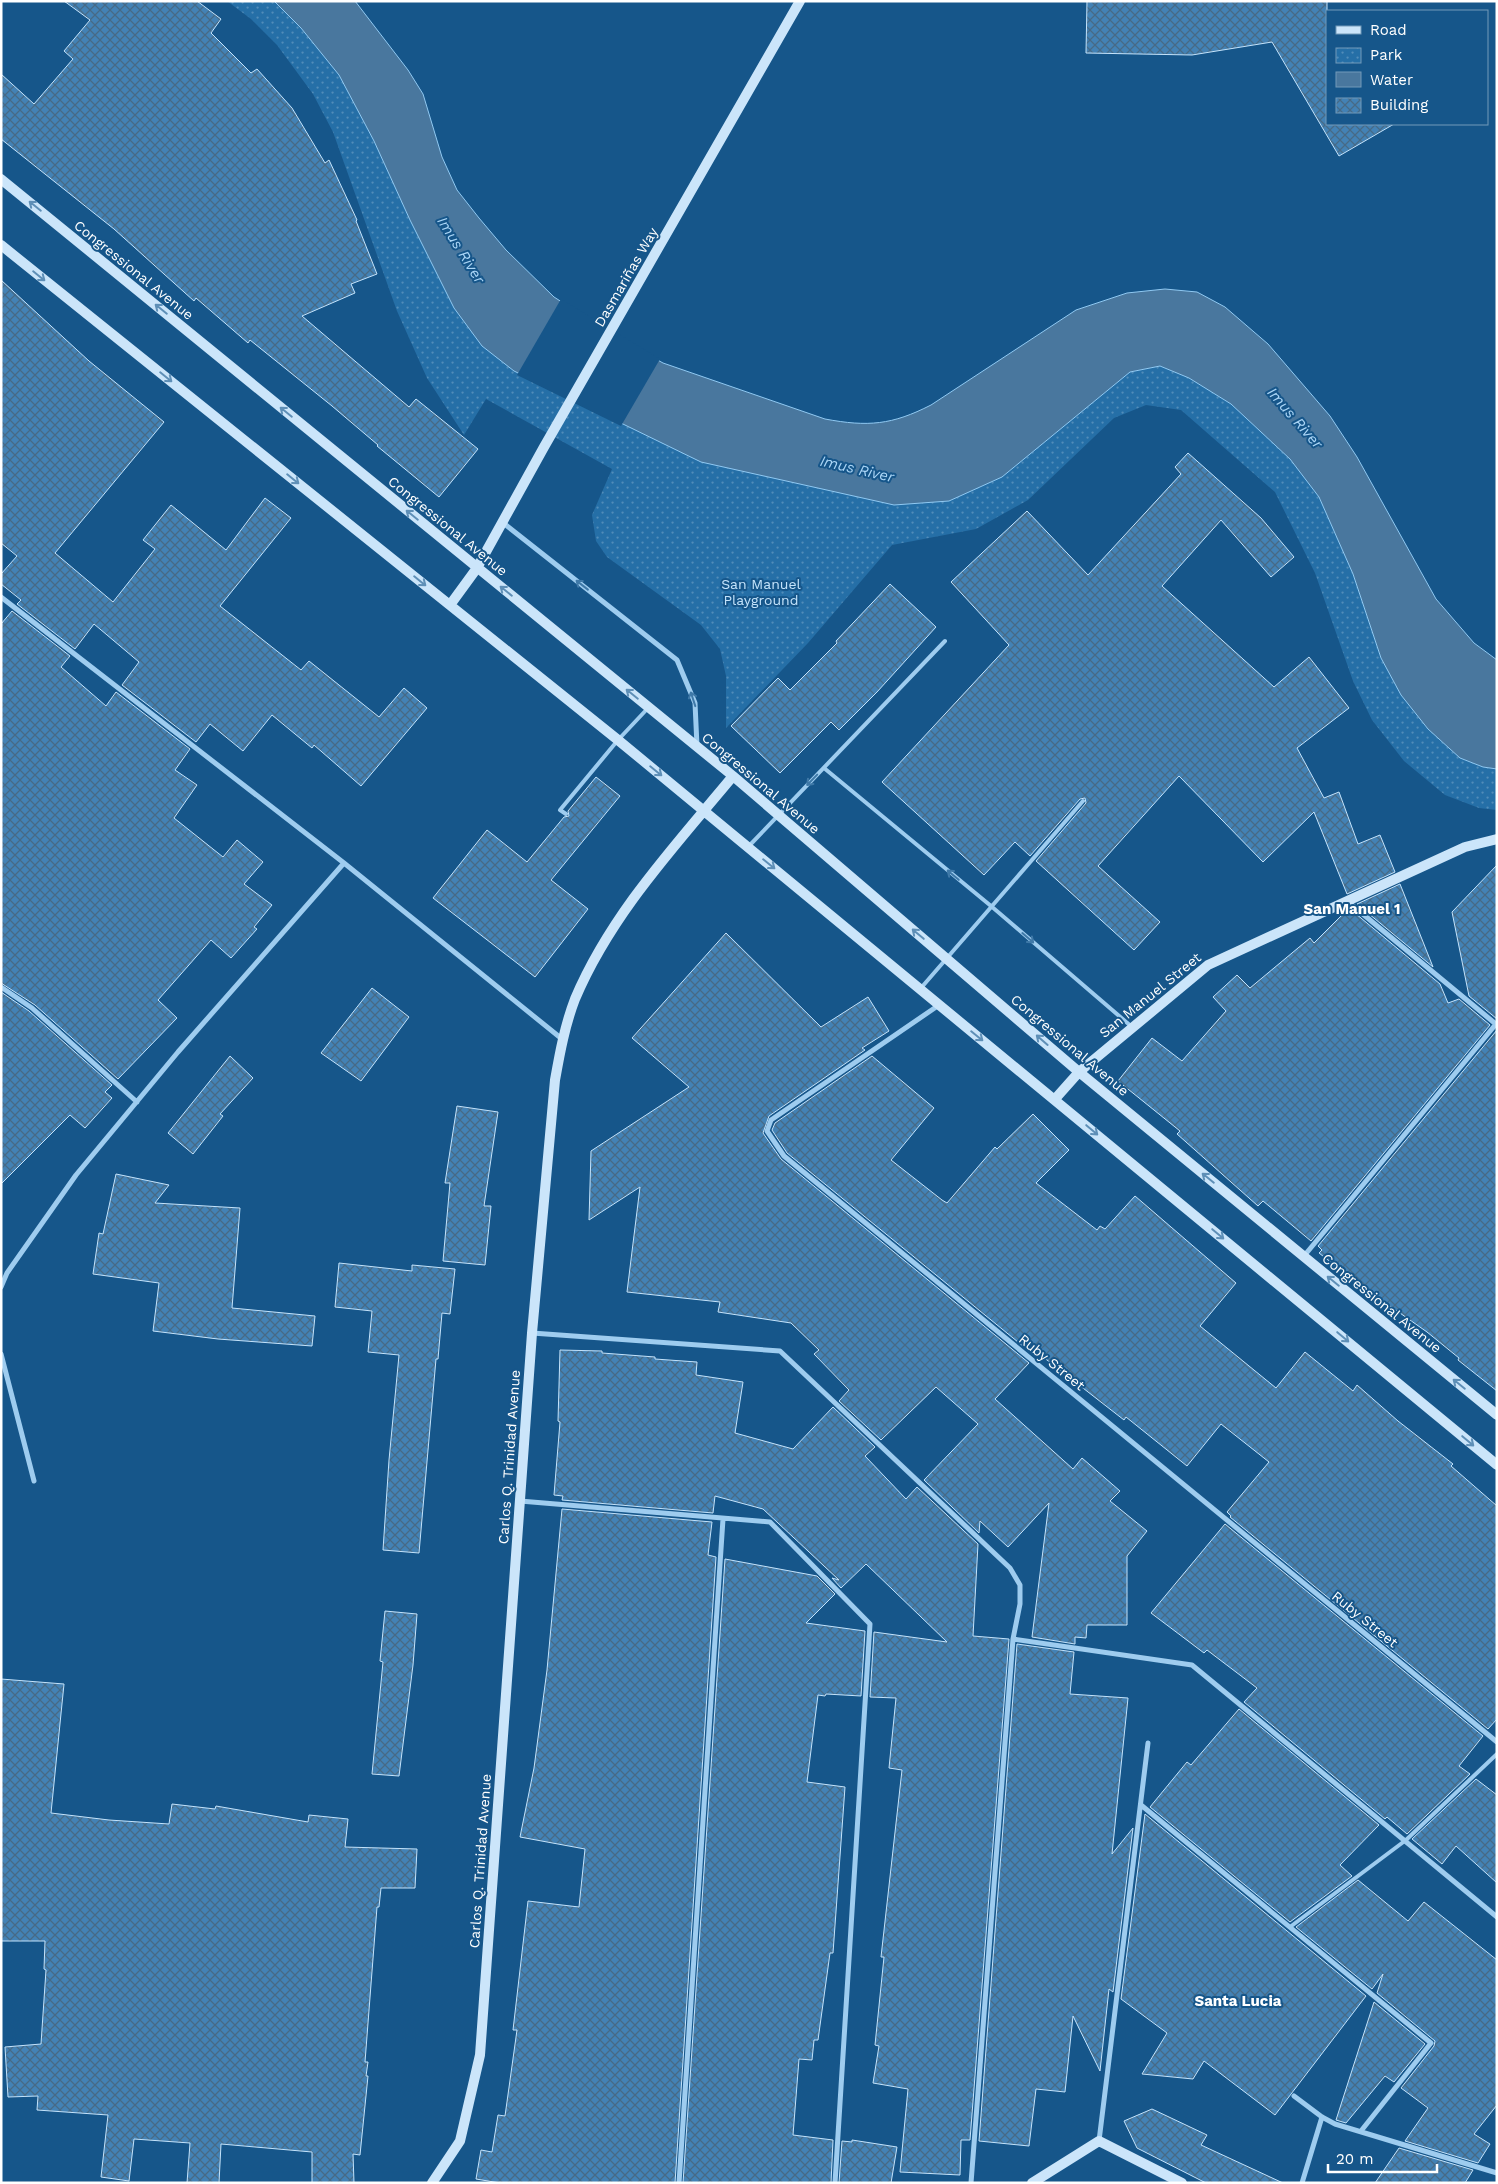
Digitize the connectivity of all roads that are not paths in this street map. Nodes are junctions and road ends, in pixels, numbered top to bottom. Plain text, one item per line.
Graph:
1 (800, 1) edge
2 (1, 179) edge
3 (1, 245) edge
4 (502, 522) junction
5 (477, 568) junction
6 (1, 597) edge
7 (450, 605) junction
8 (946, 641) dead end
9 (649, 707) junction
10 (618, 740) junction
11 (697, 747) junction
12 (824, 768) junction
13 (733, 776) junction
14 (1083, 801) dead end
15 (704, 811) junction
16 (566, 814) dead end
17 (778, 815) junction
18 (1497, 839) edge
19 (748, 847) junction
20 (344, 863) junction
21 (1346, 900) junction
22 (991, 906) junction
23 (946, 958) junction
24 (1, 987) edge
25 (921, 988) junction
26 (940, 1005) junction
27 (1496, 1025) edge
28 (1132, 1027) junction
29 (562, 1039) junction
30 (1078, 1072) junction
31 (1055, 1099) junction
32 (137, 1102) junction
33 (1303, 1256) junction
34 (1, 1287) edge
35 (532, 1333) junction
36 (1, 1354) edge
37 (1497, 1415) edge
38 (1497, 1465) edge
39 (34, 1482) dead end
40 (520, 1501) junction
41 (723, 1519) junction
42 (1013, 1639) junction
43 (1497, 1742) edge
44 (1148, 1743) dead end
45 (1497, 1754) edge
46 (1141, 1805) junction
47 (1406, 1840) junction
48 (1497, 1917) edge
49 (1290, 1927) junction
50 (1294, 2096) dead end
51 (1322, 2117) junction
52 (1360, 2131) junction
53 (1099, 2141) junction
54 (1497, 2173) edge
55 (432, 2183) edge
56 (679, 2183) edge
57 (835, 2183) edge
58 (971, 2183) edge
59 (1032, 2183) edge
60 (1182, 2183) edge
61 (1302, 2183) edge

1 - 4 main road, Dasmariñas Way
5 -> 2 main road, Congressional Avenue
3 -> 7 main road
4 - 5 main road, Dasmariñas Way
11 -> 4 street
5 - 7 main road, Dasmariñas Way
9 -> 5 main road, Congressional Avenue
6 - 20 street
7 - 10 main road
8 - 12 lane
9 - 10 lane
9 - 11 main road, Congressional Avenue
10 -> 15 main road
10 - 16 lane
11 - 13 main road, Congressional Avenue
12 -> 17 lane
22 -> 12 lane
13 - 15 main road, Carlos Q. Trinidad Avenue
13 - 17 main road, Congressional Avenue
14 - 22 lane
15 - 19 main road
15 - 29 main road, Carlos Q. Trinidad Avenue
17 - 19 lane
23 -> 17 main road, Congressional Avenue
18 - 21 main road, San Manuel Street
19 -> 25 main road
20 - 29 street
20 - 32 street
21 - 27 street
21 - 28 main road, San Manuel Street
22 - 23 lane
22 -> 28 lane
23 - 25 lane
30 -> 23 main road, Congressional Avenue
24 - 32 street
25 - 26 main road
26 -> 31 main road
26 - 43 street, Ruby Street
27 - 33 street
28 - 30 main road, San Manuel Street
29 - 35 main road, Carlos Q. Trinidad Avenue
30 - 31 main road, San Manuel Street
33 -> 30 main road, Congressional Avenue
31 -> 38 main road
32 - 34 street
37 -> 33 main road, Congressional Avenue
35 - 40 main road, Carlos Q. Trinidad Avenue
35 - 42 street
36 - 39 street
40 - 41 street
40 - 55 main road, Carlos Q. Trinidad Avenue
41 - 56 street
41 - 57 street
42 - 47 street
42 - 58 street
44 - 46 street
45 - 47 lane
46 - 49 street
46 - 53 street
47 - 48 street
47 - 49 lane
49 - 52 street
50 - 51 street
51 - 52 street
51 - 61 street
52 - 54 street
53 - 59 main road
53 - 60 main road

